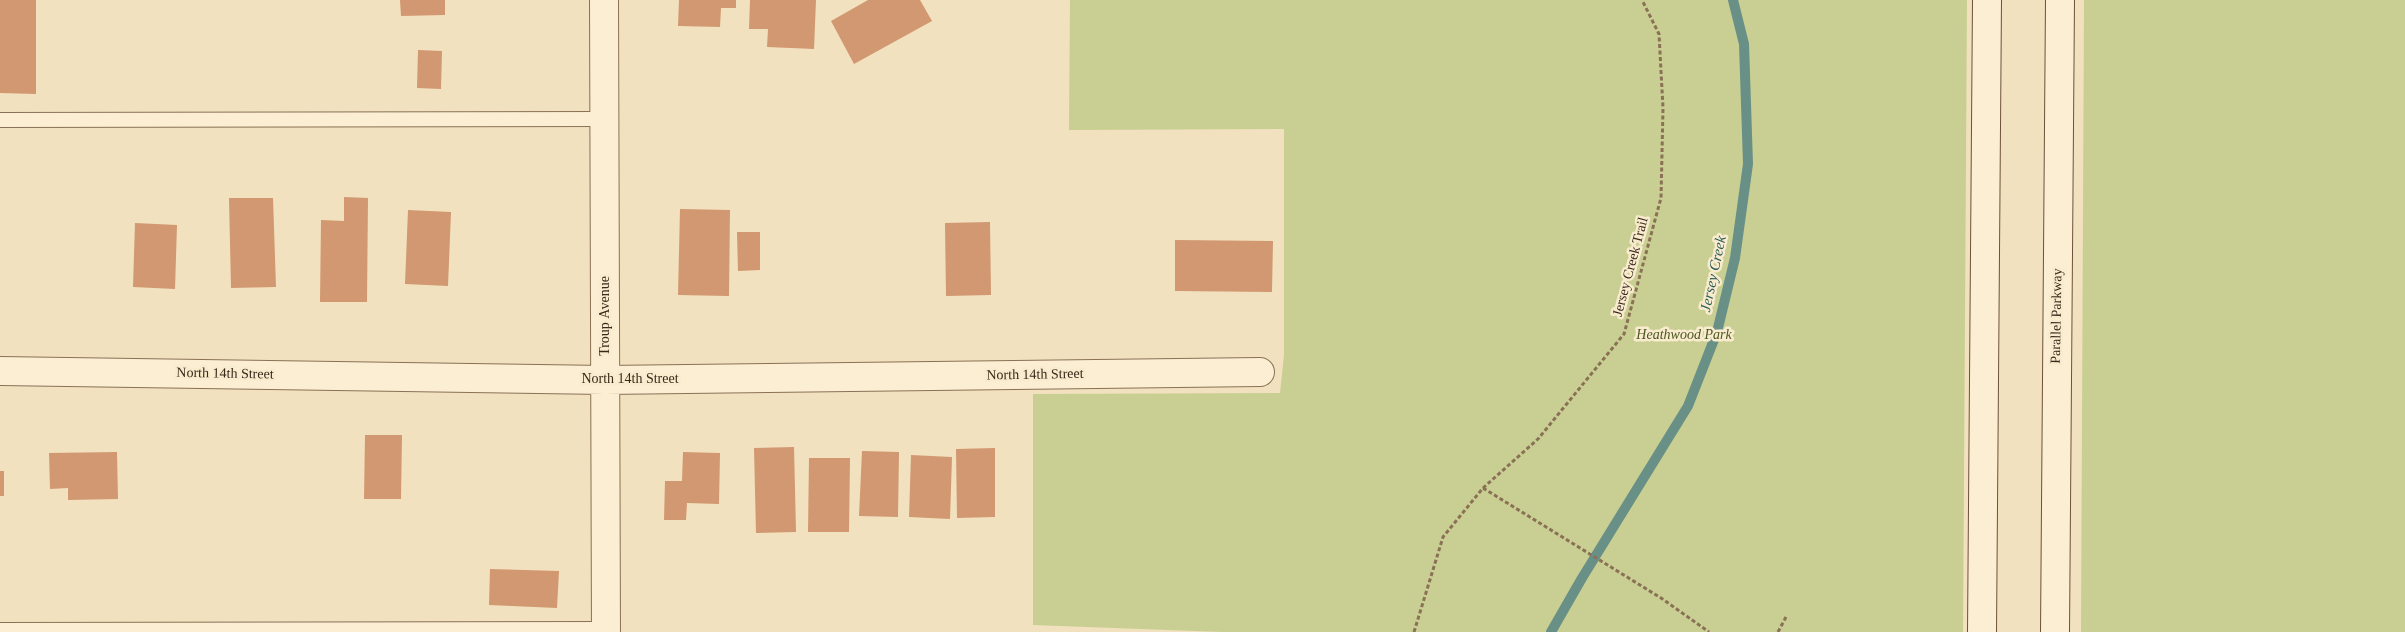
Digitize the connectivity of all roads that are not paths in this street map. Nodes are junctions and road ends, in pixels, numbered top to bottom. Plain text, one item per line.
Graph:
1 (604, 0) edge
2 (1987, 0) edge
3 (2060, 0) edge
4 (605, 119) junction
5 (0, 120) edge
6 (0, 371) edge
7 (1260, 372) dead end
8 (605, 380) junction
9 (0, 630) edge
10 (606, 630) edge
11 (1982, 632) edge
12 (2054, 632) edge

1 - 4 street, Troup Avenue
2 - 11 street
3 - 12 street, Parallel Parkway
4 - 5 lane
4 - 8 street, Troup Avenue
6 - 8 street, North 14th Street
7 - 8 street, North 14th Street
8 - 10 street, Troup Avenue
9 - 10 lane

